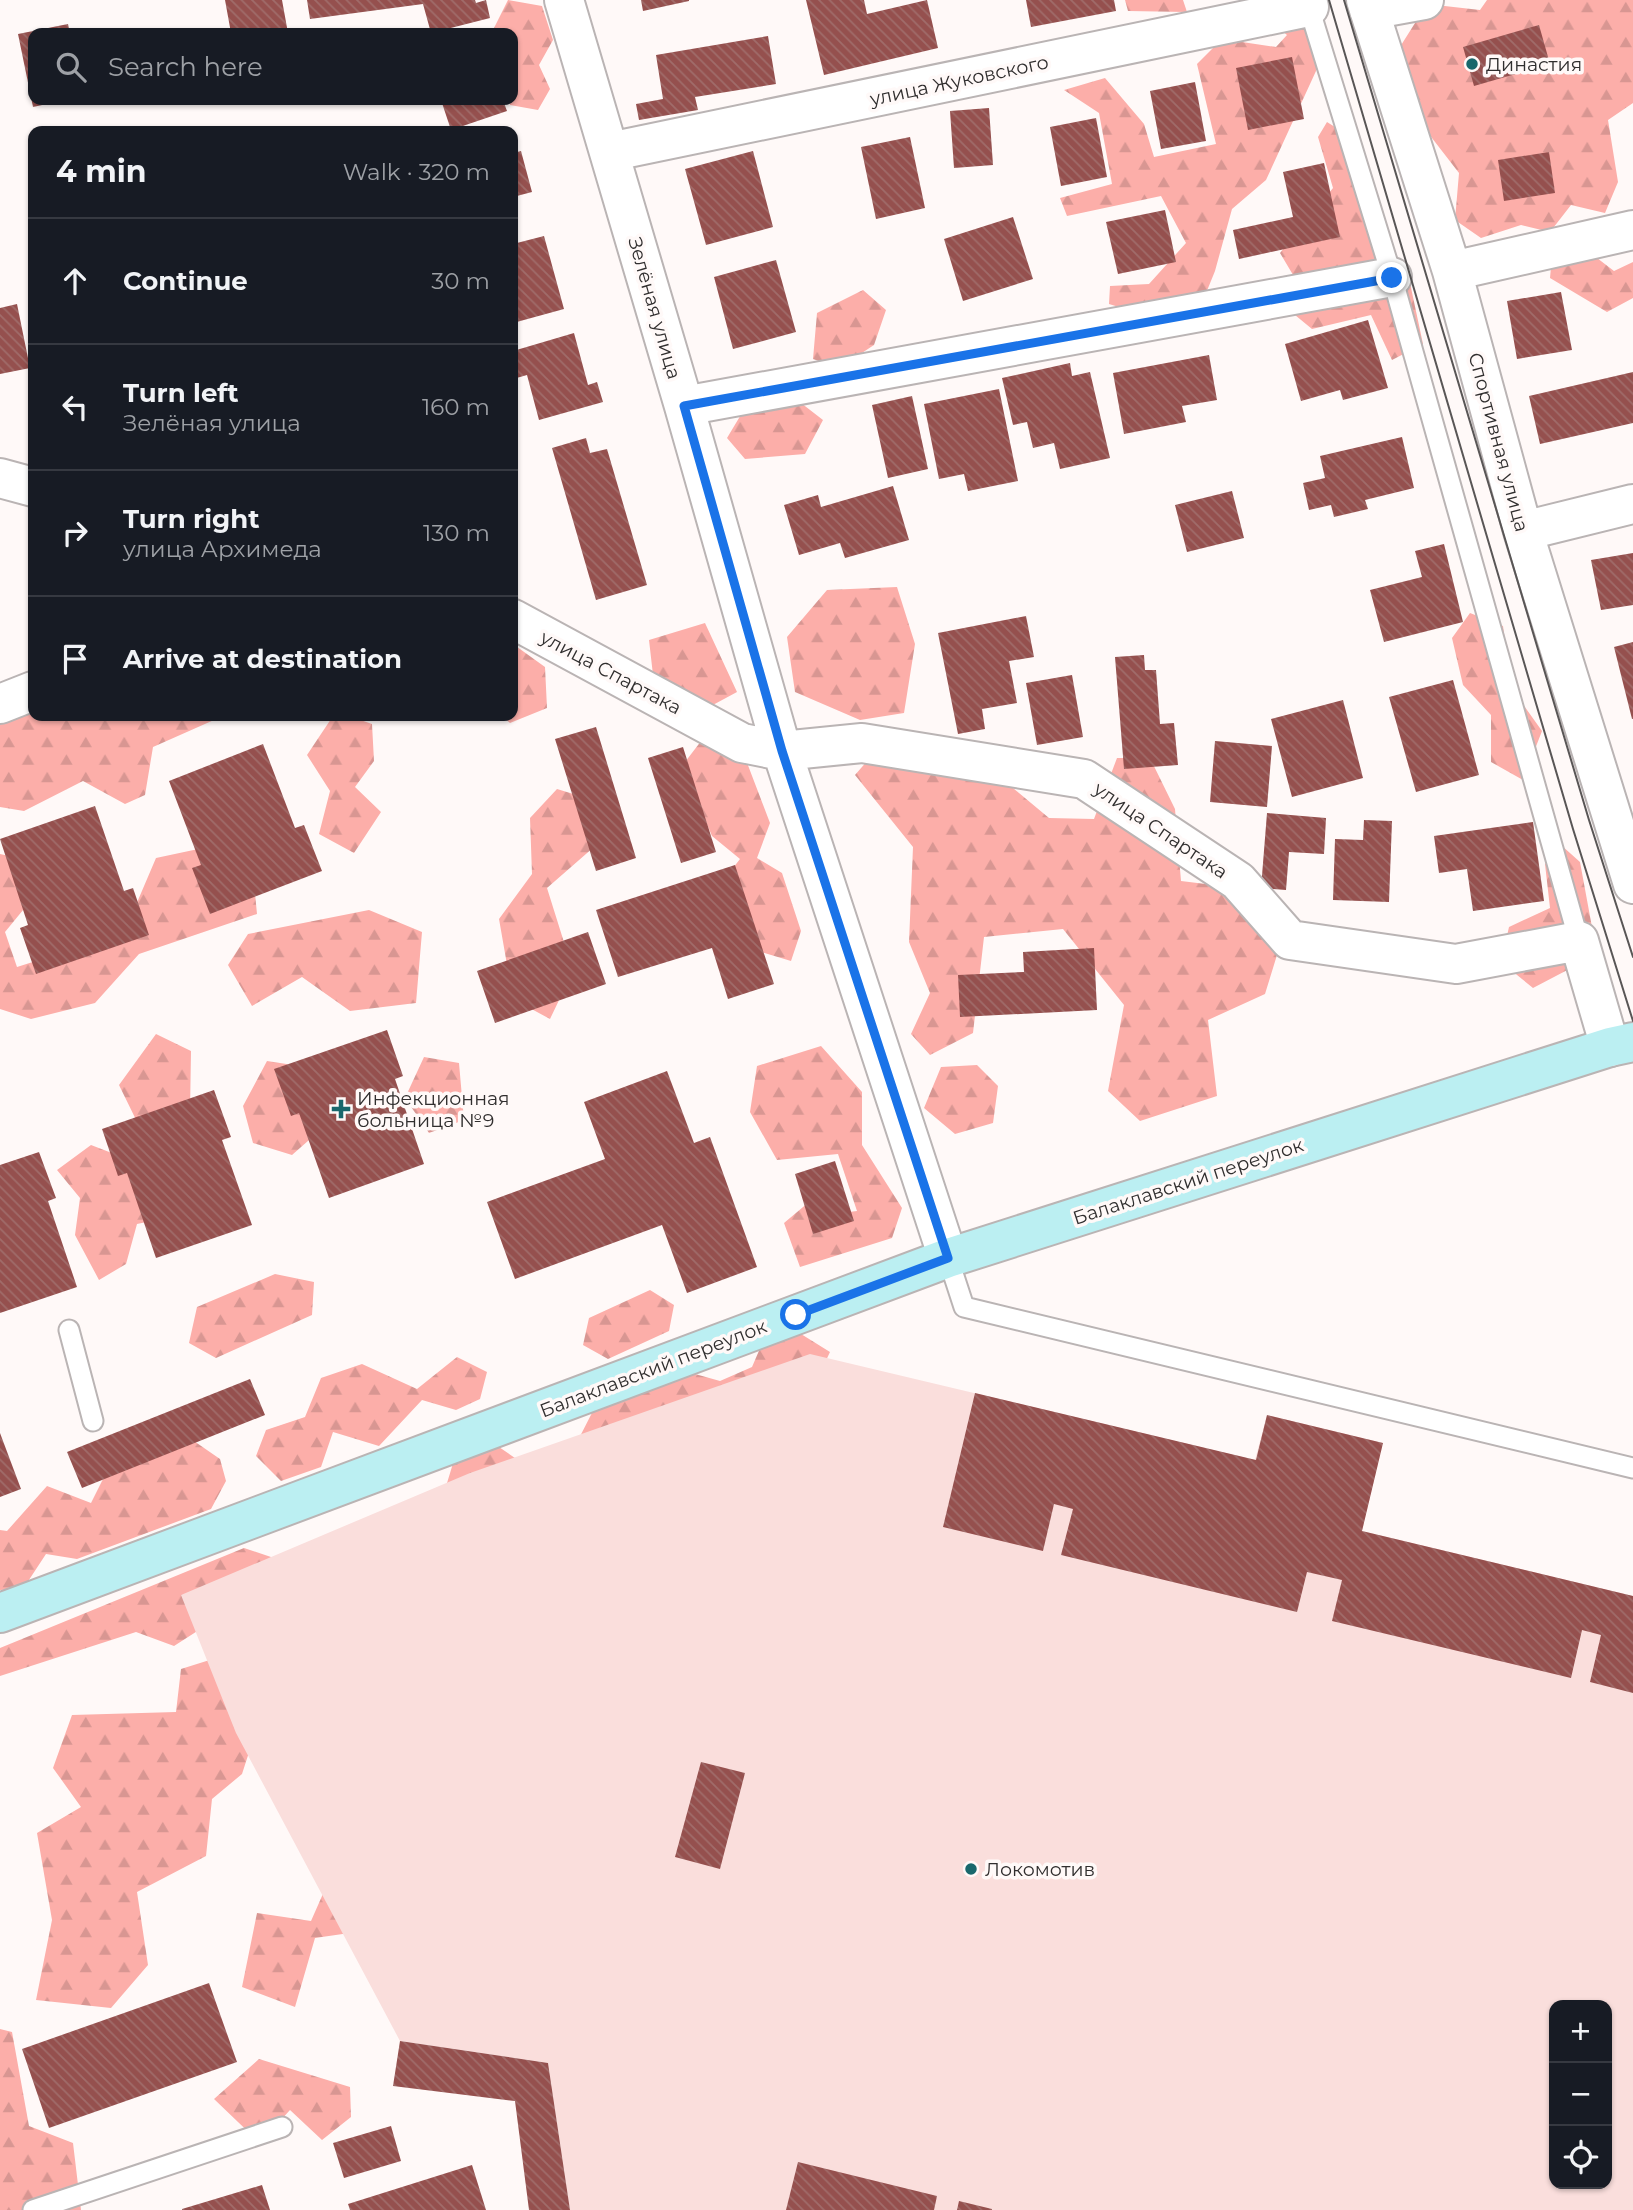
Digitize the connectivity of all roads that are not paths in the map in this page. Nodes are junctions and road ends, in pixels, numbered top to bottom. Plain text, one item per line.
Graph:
1 (564, 0) edge
2 (1424, 0) edge
3 (1308, 4) edge
4 (1368, 5) edge
5 (609, 152) junction
6 (1633, 230) edge
7 (1452, 271) junction
8 (1392, 278) junction
9 (684, 406) junction
10 (0, 478) edge
11 (28, 486) edge
12 (1633, 504) edge
13 (1523, 531) junction
14 (518, 622) edge
15 (28, 693) edge
16 (0, 704) edge
17 (782, 751) junction
18 (1618, 790) edge
19 (1633, 884) edge
20 (1580, 941) junction
21 (1621, 1044) edge
22 (948, 1258) junction
23 (69, 1330) dead end
24 (93, 1421) dead end
25 (1633, 1468) edge
26 (0, 1613) edge
27 (282, 2127) dead end
28 (33, 2210) edge

1 - 5 street, Зелёная улица
2 - 4 street
3 - 5 street, улица Жуковского
3 - 8 lane
4 - 7 street, Спортивная улица
5 - 9 street, Зелёная улица
6 - 7 street
7 - 13 street, Спортивная улица
8 - 9 street
8 - 20 lane
9 - 17 street, Зелёная улица
10 - 11 street
12 - 13 street
13 - 18 street, Спортивная улица
14 - 17 street, улица Спартака
15 - 16 street
17 - 20 street, улица Спартака
17 - 22 street, Зелёная улица
18 - 19 street, Спортивная улица
20 - 21 street
21 - 22 street, Балаклавский переулок
22 - 25 lane
22 - 26 street, Балаклавский переулок
23 - 24 lane
27 - 28 lane

